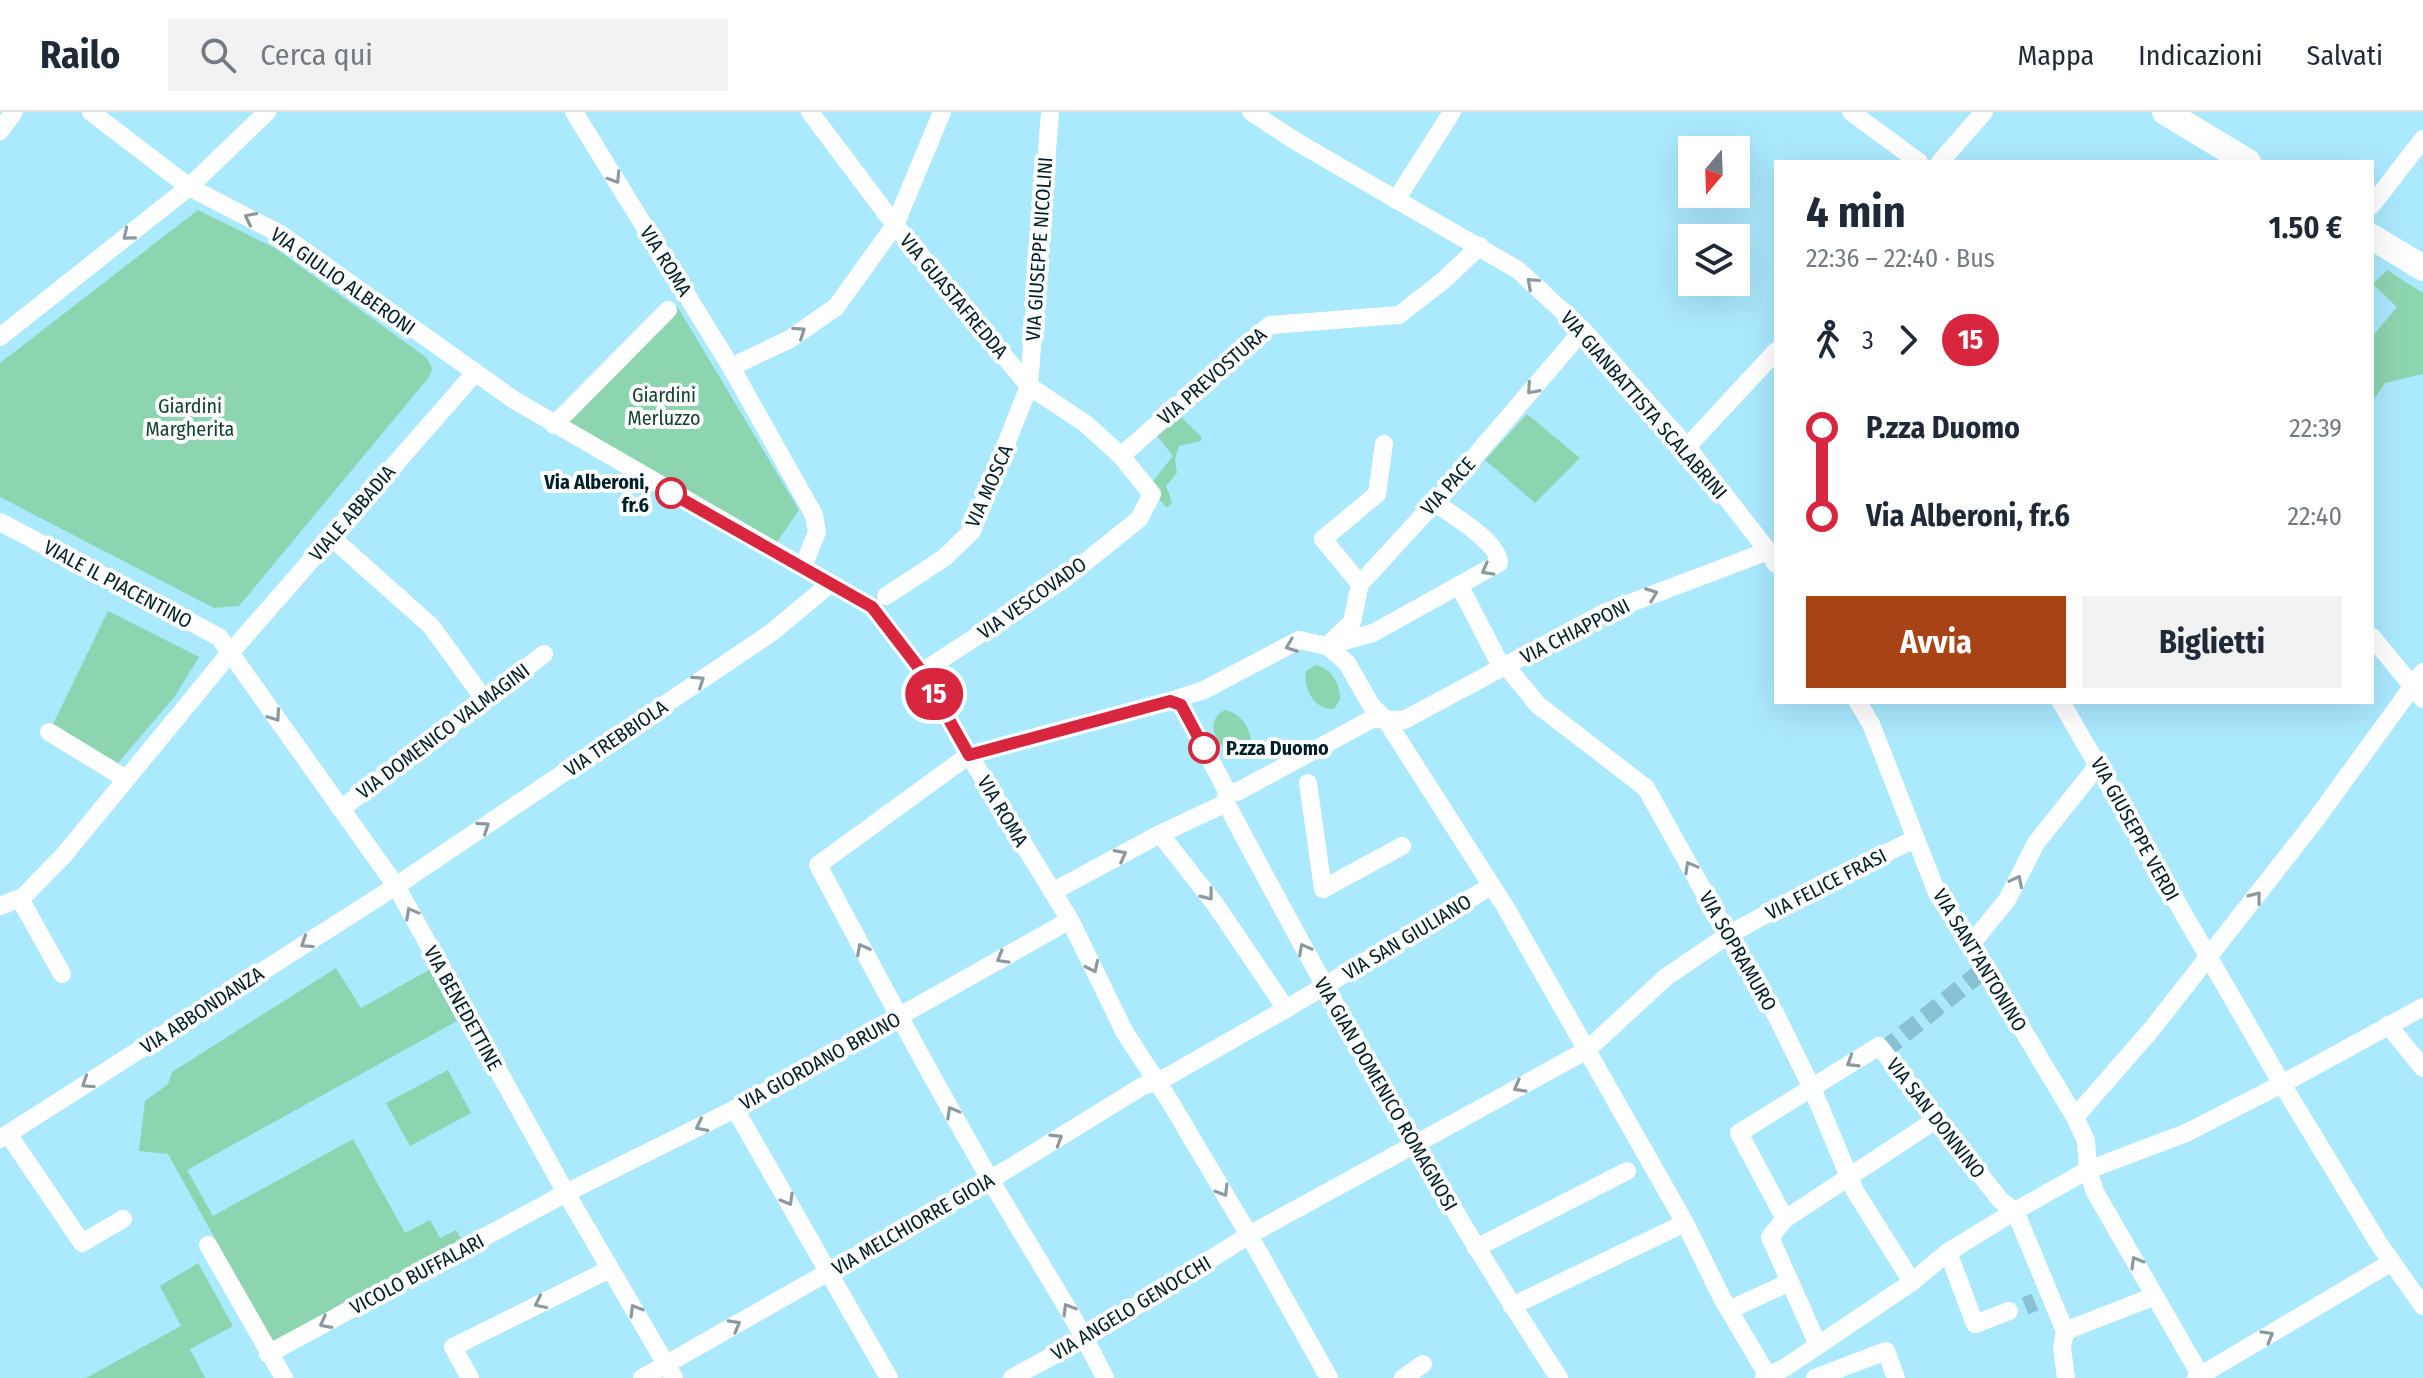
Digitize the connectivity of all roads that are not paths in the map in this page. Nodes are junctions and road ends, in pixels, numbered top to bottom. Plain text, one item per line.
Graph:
1 (14, 112) edge
2 (91, 112) edge
3 (267, 112) edge
4 (574, 112) edge
5 (810, 112) edge
6 (942, 112) edge
7 (1050, 112) edge
8 (1251, 112) edge
9 (1452, 112) edge
10 (1984, 112) edge
11 (2165, 112) edge
12 (1855, 114) edge
13 (0, 131) edge
14 (2423, 139) edge
15 (1916, 160) edge
16 (1942, 160) edge
17 (2245, 160) edge
18 (189, 187) junction
19 (1396, 200) junction
20 (2374, 202) edge
21 (895, 225) junction
22 (2374, 238) edge
23 (1480, 246) junction
24 (2423, 268) edge
25 (668, 310) dead end
26 (1583, 330) junction
27 (0, 337) edge
28 (1774, 353) edge
29 (731, 367) junction
30 (474, 374) junction
31 (1029, 386) junction
32 (554, 425) junction
33 (1384, 444) dead end
34 (1687, 447) junction
35 (1121, 456) junction
36 (1434, 502) junction
37 (1139, 519) joint
38 (0, 522) edge
39 (331, 537) junction
40 (1772, 558) edge
41 (803, 567) junction
42 (831, 583) junction
43 (1360, 584) junction
44 (1459, 585) junction
45 (886, 596) dead end
46 (2374, 639) edge
47 (1327, 646) junction
48 (230, 653) junction
49 (544, 654) dead end
50 (1504, 667) junction
51 (922, 672) junction
52 (2420, 685) edge
53 (484, 699) junction
54 (1170, 701) junction
55 (1859, 704) edge
56 (2062, 704) edge
57 (1386, 720) junction
58 (49, 732) dead end
59 (969, 755) junction
60 (2099, 764) junction
61 (1305, 770) junction
62 (126, 779) junction
63 (1226, 797) junction
64 (341, 809) junction
65 (1160, 834) junction
66 (1915, 839) junction
67 (1402, 846) dead end
68 (396, 886) junction
69 (1485, 891) junction
70 (1052, 892) junction
71 (20, 899) junction
72 (0, 906) edge
73 (1070, 920) junction
74 (1728, 935) junction
75 (1971, 944) junction
76 (2207, 958) junction
77 (62, 974) dead end
78 (1324, 987) junction
79 (2423, 1007) edge
80 (1286, 1009) junction
81 (899, 1018) junction
82 (2388, 1025) junction
83 (1587, 1050) junction
84 (2423, 1068) edge
85 (1156, 1082) junction
86 (2282, 1084) junction
87 (1812, 1088) junction
88 (735, 1109) junction
89 (2075, 1117) junction
90 (1937, 1119) junction
91 (4, 1137) edge
92 (1414, 1145) junction
93 (1638, 1166) junction
94 (2088, 1170) junction
95 (1849, 1177) junction
96 (990, 1180) junction
97 (566, 1193) junction
98 (2015, 1211) junction
99 (123, 1219) dead end
100 (1785, 1219) junction
101 (1685, 1223) junction
102 (1249, 1235) junction
103 (208, 1245) dead end
104 (1476, 1248) junction
105 (1948, 1252) junction
106 (2392, 1262) junction
107 (610, 1269) junction
108 (830, 1272) junction
109 (1790, 1282) junction
110 (1912, 1282) junction
111 (2155, 1296) junction
112 (2026, 1305) junction
113 (1512, 1306) junction
114 (2423, 1306) edge
115 (1729, 1310) junction
116 (2065, 1331) junction
117 (1085, 1338) junction
118 (1818, 1345) junction
119 (268, 1354) junction
120 (1423, 1364) dead end
121 (670, 1370) edge
122 (1767, 1377) edge
123 (2199, 1377) edge
124 (284, 1378) edge
125 (470, 1378) edge
126 (642, 1378) edge
127 (889, 1378) edge
128 (1012, 1378) edge
129 (1105, 1378) edge
130 (1329, 1378) edge
131 (1403, 1378) edge
132 (1559, 1378) edge
133 (1815, 1378) edge
134 (1896, 1378) edge
135 (2066, 1378) edge

1 - 13 street
2 - 18 street, VIA GIULIO ALBERONI
3 - 18 street
4 -> 29 street, VIA ROMA
5 - 21 street, VIA GUASTAFREDDA
6 - 21 street
7 - 31 street, VIA GIUSEPPE NICOLINI
8 - 19 street, VIA GIANBATTISTA SCALABRINI
9 - 19 street
10 - 16 street
11 - 17 street
12 - 15 street
14 - 20 street
18 -> 27 street
30 -> 18 street, VIA GIULIO ALBERONI
19 - 23 street, VIA GIANBATTISTA SCALABRINI
29 -> 21 street
21 - 31 street, VIA GUASTAFREDDA
22 - 24 street
26 -> 23 street, VIA GIANBATTISTA SCALABRINI
23 - 35 street, VIA PREVOSTURA
25 - 32 street
26 - 34 street, VIA GIANBATTISTA SCALABRINI
26 -> 36 street, VIA PACE
28 - 34 street
29 - 41 street, VIA ROMA
30 - 32 street, VIA GIULIO ALBERONI
30 - 39 street, VIALE ABBADIA
31 - 35 street, VIA GUASTAFREDDA
31 - 45 street, VIA MOSCA
32 - 41 street, VIA GIULIO ALBERONI
33 - 43 street
34 - 40 street, VIA GIANBATTISTA SCALABRINI
35 - 37 street, VIA GUASTAFREDDA
36 - 43 street, VIA PACE
36 -> 44 street
37 - 51 street, VIA VESCOVADO
38 - 48 street, VIALE IL PIACENTINO
39 - 48 street, VIALE ABBADIA
39 - 53 street
50 -> 40 street, VIA CHIAPPONI
41 - 42 street, VIA ROMA
42 - 51 street, VIA ROMA
68 -> 42 street, VIA TREBBIOLA
43 - 47 street, VIA PACE
44 - 47 street
44 - 50 street, VIA SOPRAMURO
46 - 52 street
47 -> 54 street
47 - 57 street
48 - 62 street, VIALE ABBADIA
48 -> 64 street, VIA BENEDETTINE
49 - 53 street, VIA DOMENICO VALMAGINI
50 - 57 street, VIA CHIAPPONI
74 -> 50 street, VIA SOPRAMURO
51 - 59 street, VIA ROMA
76 -> 52 street
53 - 64 street, VIA DOMENICO VALMAGINI
54 - 59 street
54 - 63 street, VIA GIAN DOMENICO ROMAGNOSI
55 - 66 street, VIA SANT'ANTONINO
56 - 60 street, VIA GIUSEPPE VERDI
57 - 61 street, VIA CHIAPPONI
57 - 69 street
58 - 62 street
59 - 70 street, VIA ROMA
81 -> 59 street
75 -> 60 street
60 - 76 street, VIA GIUSEPPE VERDI
61 - 63 street, VIA CHIAPPONI
61 - 67 street
62 - 71 street, VIALE ABBADIA
63 - 65 street, VIA CHIAPPONI
78 -> 63 street, VIA GIAN DOMENICO ROMAGNOSI
64 - 68 street, VIA BENEDETTINE
70 -> 65 street, VIA CHIAPPONI
65 -> 80 street
66 - 74 street, VIA FELICE FRASI
66 - 75 street, VIA SANT'ANTONINO
68 -> 91 street, VIA ABBONDANZA
97 -> 68 street, VIA BENEDETTINE
69 - 78 street, VIA SAN GIULIANO
69 - 83 street
70 - 73 street, VIA ROMA
71 - 72 street
71 - 77 street
73 -> 81 street, VIA GIORDANO BRUNO
73 -> 85 street, VIA ROMA
74 - 83 street, VIA FELICE FRASI
74 - 87 street, VIA SOPRAMURO
75 - 89 street, VIA SANT'ANTONINO
76 - 86 street, VIA GIUSEPPE VERDI
76 - 89 street
78 - 80 street, VIA SAN GIULIANO
78 - 92 street, VIA GIAN DOMENICO ROMAGNOSI
79 - 82 street
80 - 85 street, VIA SAN GIULIANO
81 - 88 street, VIA GIORDANO BRUNO
96 -> 81 street
82 - 84 street
82 - 86 street
83 -> 92 street, VIA FELICE FRASI
83 - 93 street
96 -> 85 street, VIA MELCHIORRE GIOIA
85 -> 102 street, VIA ROMA
86 - 94 street
86 - 106 street, VIA GIUSEPPE VERDI
90 -> 87 street, VIA SAN DONNINO
87 - 95 street, VIA SOPRAMURO
87 - 100 street
88 -> 97 street, VIA GIORDANO BRUNO
88 -> 108 street
89 - 94 street, VIA SANT'ANTONINO
90 - 95 street
90 - 98 street, VIA SAN DONNINO
91 - 99 street, VIA ABBONDANZA
92 - 102 street, VIA ANGELO GENOCCHI
92 - 104 street, VIA GIAN DOMENICO ROMAGNOSI
93 - 101 street
93 - 104 street
94 - 98 street
111 -> 94 street, VIA SANT'ANTONINO
95 - 100 street
95 - 110 street, VIA SOPRAMURO
96 - 108 street, VIA MELCHIORRE GIOIA
117 -> 96 street
97 - 107 street, VIA BENEDETTINE
97 -> 119 street, VICOLO BUFFALARI
98 - 105 street
98 - 112 street
100 - 109 street
101 - 113 street
101 - 115 street
102 - 117 street, VIA ANGELO GENOCCHI
102 - 130 street, VIA ROMA
103 - 119 street
104 - 113 street, VIA GIAN DOMENICO ROMAGNOSI
105 - 110 street
105 - 112 street
106 - 114 street, VIA GIUSEPPE VERDI
123 -> 106 street
121 -> 107 street, VIA BENEDETTINE
107 -> 125 street
121 -> 108 street, VIA MELCHIORRE GIOIA
108 - 127 street
109 - 115 street
109 - 118 street
110 - 118 street
111 - 116 street
111 - 123 street, VIA SANT'ANTONINO
112 - 116 street
113 - 132 street, VIA GIAN DOMENICO ROMAGNOSI
115 - 122 street
116 - 135 street
117 - 128 street, VIA ANGELO GENOCCHI
117 - 129 street
118 - 122 street
119 - 124 street
120 - 131 street
121 - 126 street, VIA MELCHIORRE GIOIA
133 - 134 street

